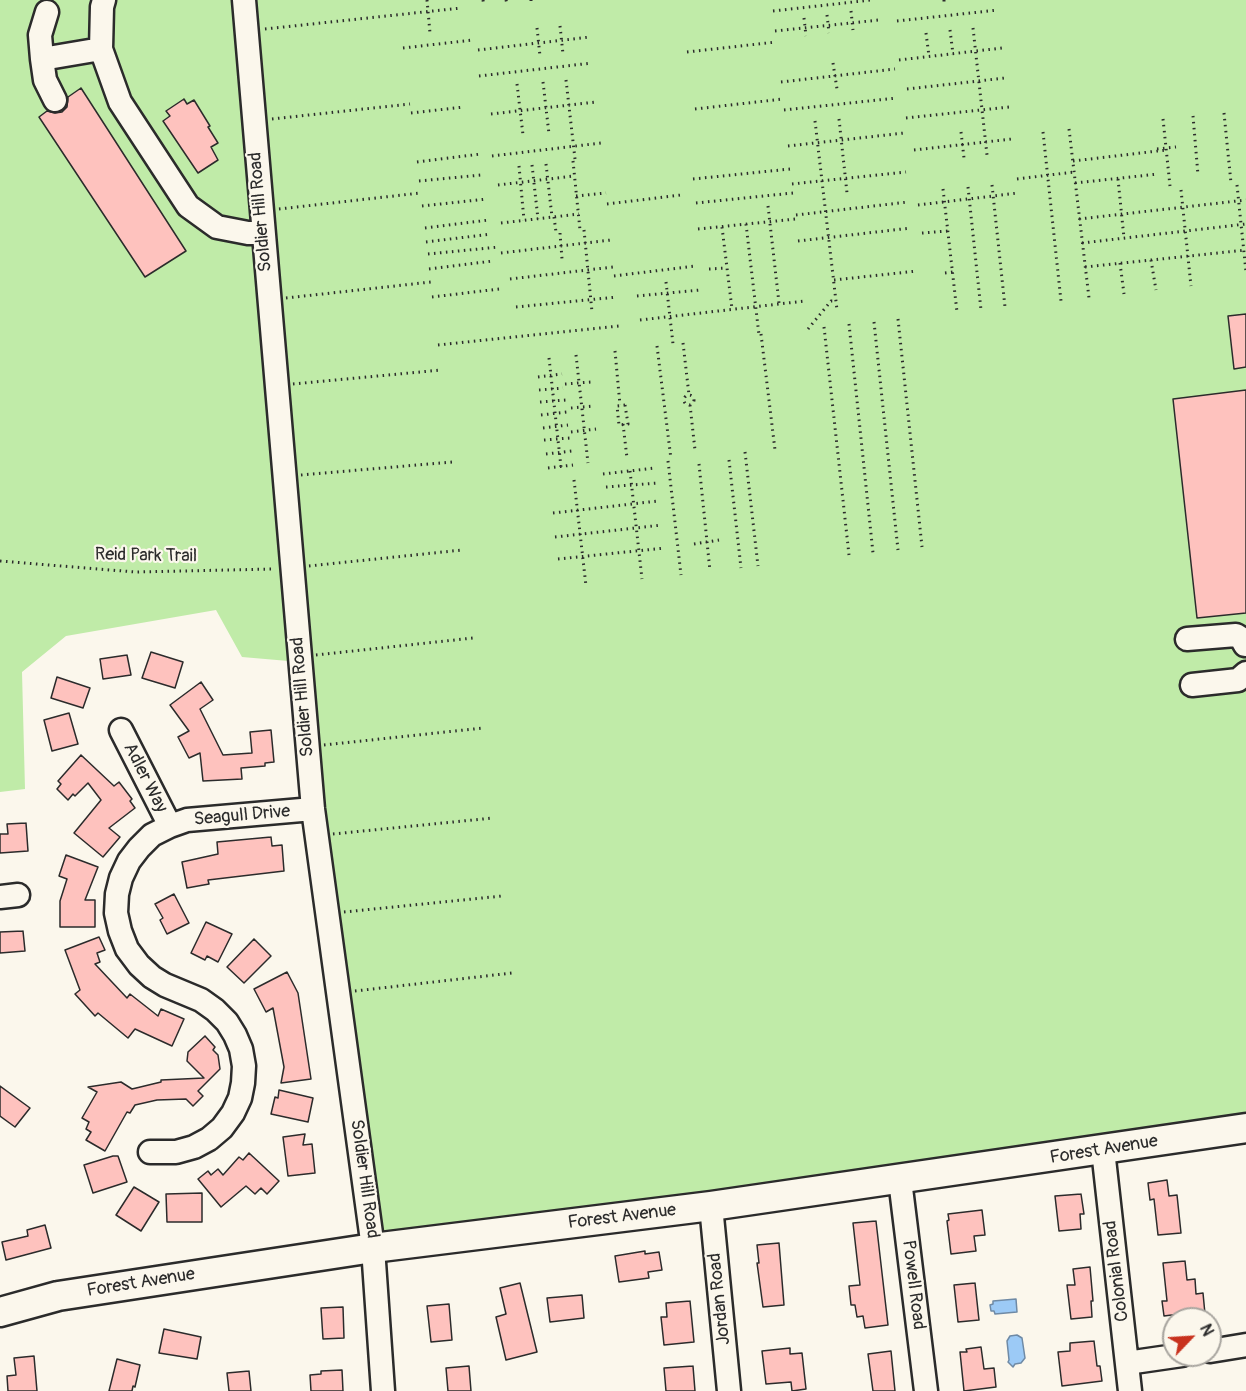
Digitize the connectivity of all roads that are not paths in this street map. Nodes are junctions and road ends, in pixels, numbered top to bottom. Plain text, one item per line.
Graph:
1 (104, 0) edge
2 (244, 0) edge
3 (46, 12) dead end
4 (101, 50) junction
5 (42, 59) junction
6 (56, 100) dead end
7 (263, 233) junction
8 (1187, 639) dead end
9 (1245, 645) edge
10 (1246, 673) edge
11 (1192, 685) dead end
12 (121, 730) dead end
13 (313, 809) junction
14 (170, 826) junction
15 (1246, 1128) edge
16 (1103, 1150) junction
17 (150, 1152) dead end
18 (900, 1180) junction
19 (711, 1206) junction
20 (373, 1248) junction
21 (0, 1312) edge
22 (1246, 1345) edge
23 (1222, 1349) edge
24 (1162, 1358) edge
25 (1127, 1363) junction
26 (383, 1391) edge
27 (729, 1391) edge
28 (926, 1391) edge
29 (1130, 1391) edge

1 - 4 street
2 - 7 street, Soldier Hill Road
3 - 5 street
4 - 5 street
4 - 7 street
5 - 6 street
7 - 13 street, Soldier Hill Road
8 - 9 street
10 - 11 street
12 - 14 street, Adler Way
13 - 14 street, Seagull Drive
13 - 20 street, Soldier Hill Road
14 - 17 street, Seagull Drive
15 - 16 main road, Forest Avenue
16 - 18 main road, Forest Avenue
16 - 25 street, Colonial Road
18 - 19 main road, Forest Avenue
18 - 28 street, Powell Road
19 - 20 main road, Forest Avenue
19 - 27 street, Jordan Road
20 - 21 main road, Forest Avenue
20 - 26 street, Soldier Hill Road
22 - 23 street
24 - 25 street
25 - 29 street, Colonial Road

